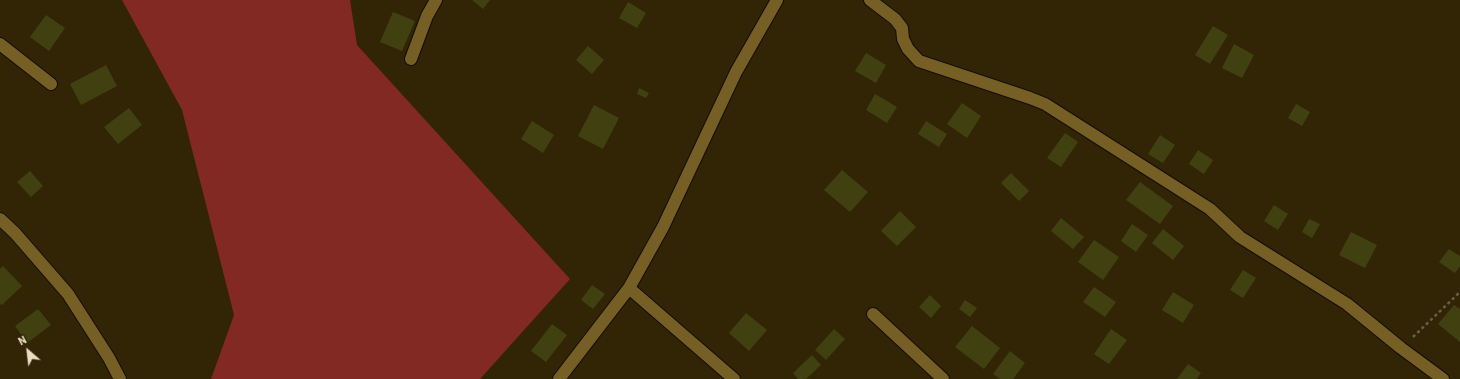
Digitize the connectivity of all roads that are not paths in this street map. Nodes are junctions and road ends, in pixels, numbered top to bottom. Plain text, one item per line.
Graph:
1 (436, 0) edge
2 (777, 0) edge
3 (870, 0) edge
4 (0, 44) edge
5 (411, 59) dead end
6 (51, 84) dead end
7 (0, 219) edge
8 (630, 288) junction
9 (873, 314) dead end
10 (1437, 377) edge
11 (120, 379) edge
12 (559, 379) edge
13 (734, 379) edge
14 (943, 379) edge

1 - 5 street
2 - 8 street
3 - 10 street
4 - 6 street
7 - 11 street
8 - 12 street
8 - 13 street
9 - 14 street

